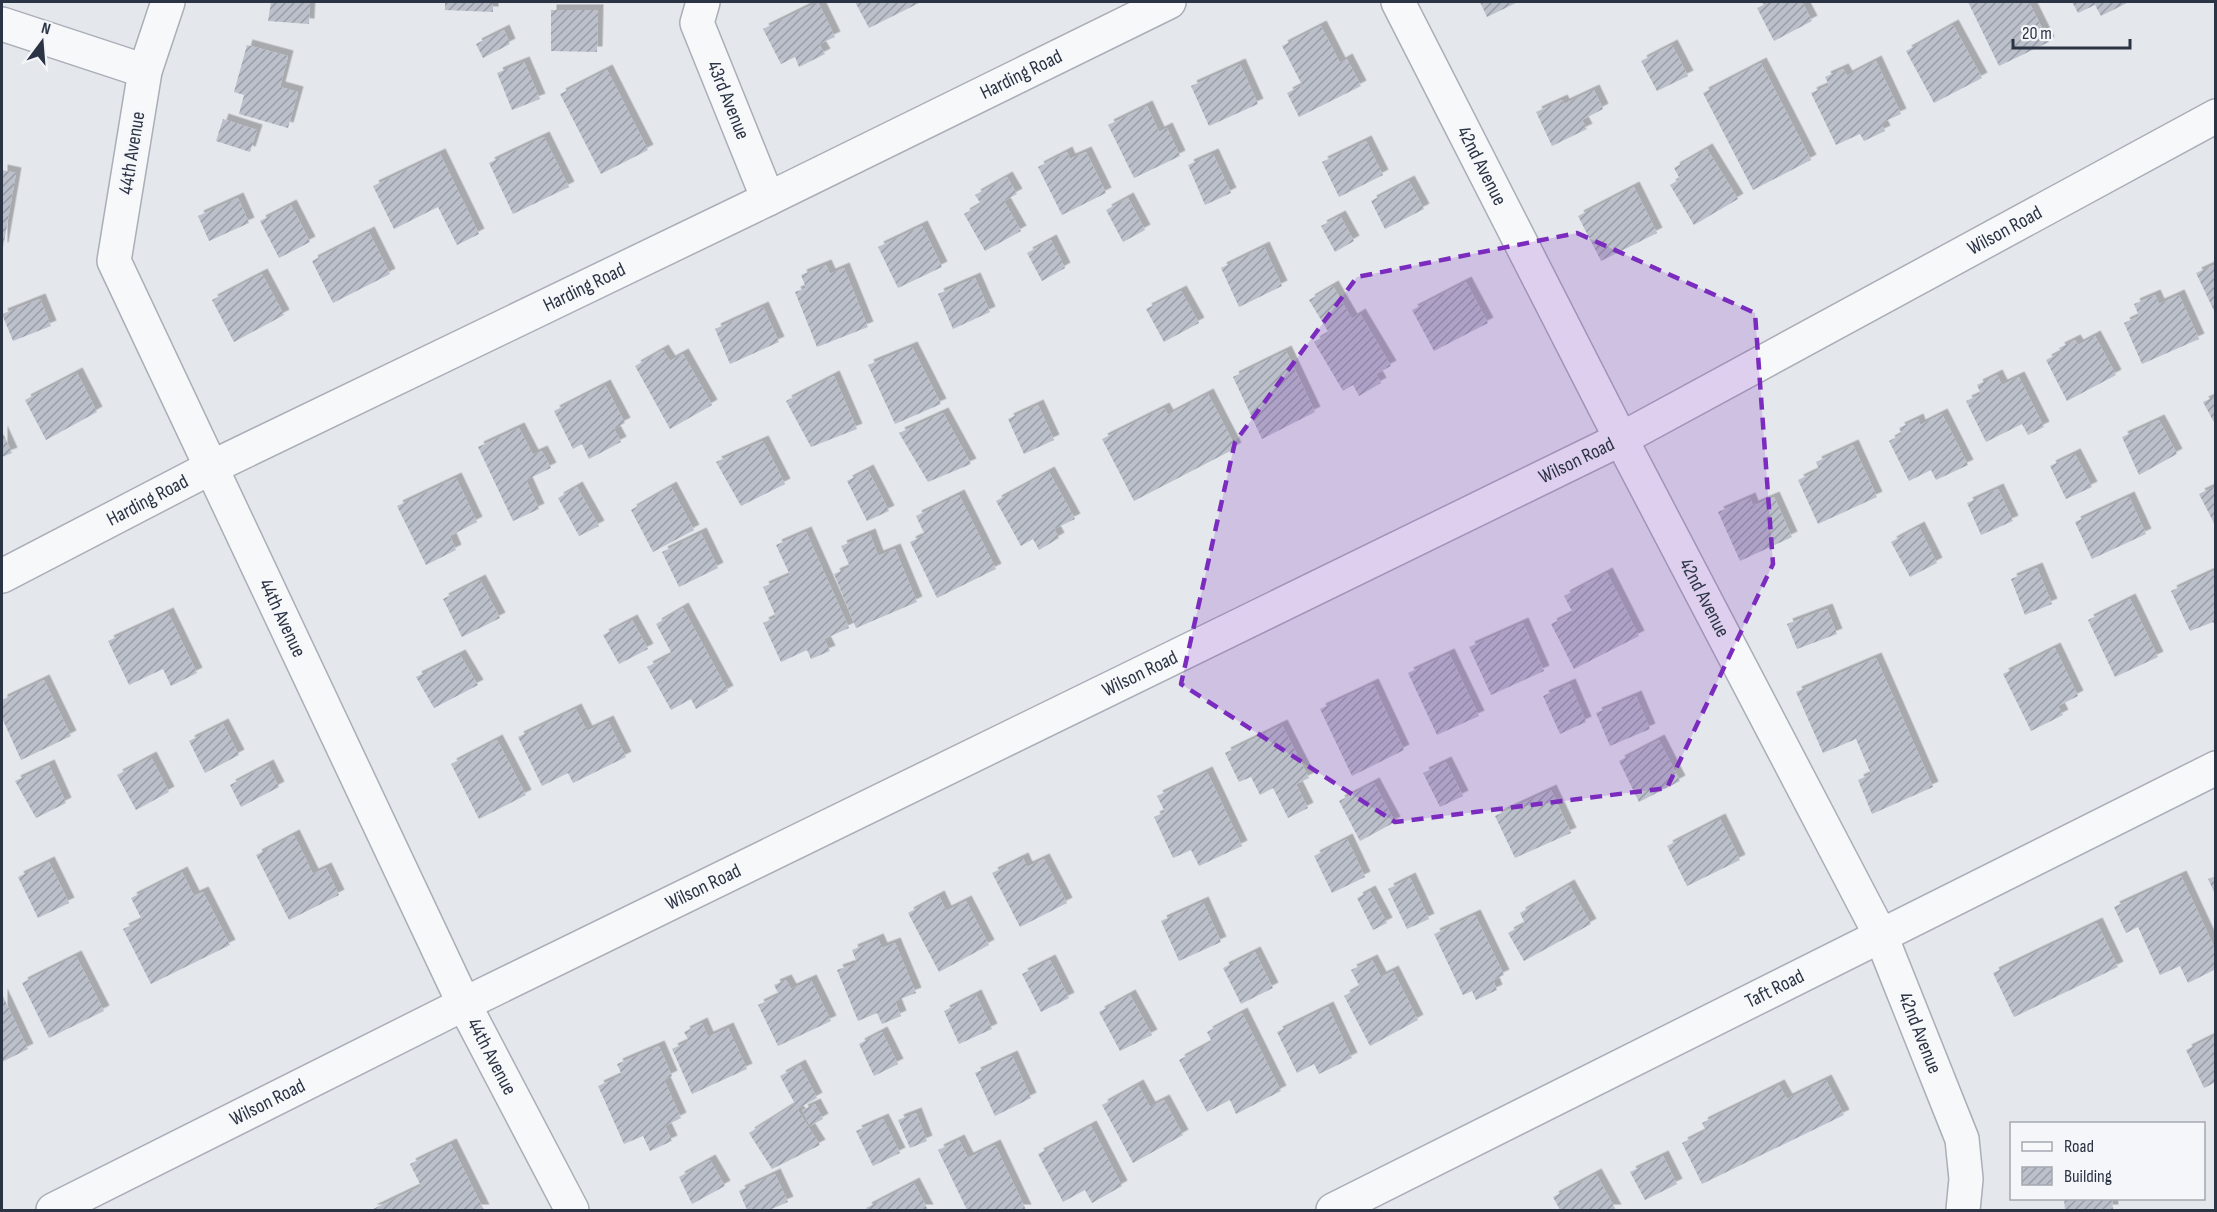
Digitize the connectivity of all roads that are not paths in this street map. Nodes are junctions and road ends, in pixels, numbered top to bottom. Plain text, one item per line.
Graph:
1 (168, 2) edge
2 (703, 2) edge
3 (1169, 2) edge
4 (1398, 2) edge
5 (2, 24) edge
6 (145, 71) junction
7 (2216, 116) edge
8 (768, 199) junction
9 (1621, 439) junction
10 (210, 468) junction
11 (2, 576) edge
12 (2216, 768) edge
13 (1881, 936) junction
14 (464, 1004) junction
15 (53, 1210) edge
16 (572, 1210) edge
17 (1333, 1210) edge
18 (1963, 1210) edge

1 - 6 street, 44th Avenue
2 - 8 street, 43rd Avenue
3 - 8 street, Harding Road
4 - 9 street, 42nd Avenue
5 - 6 street
6 - 10 street, 44th Avenue
7 - 9 street, Wilson Road
8 - 10 street, Harding Road
9 - 13 street, 42nd Avenue
9 - 14 street, Wilson Road
10 - 11 street, Harding Road
10 - 14 street, 44th Avenue
12 - 13 street, Taft Road
13 - 17 street, Taft Road
13 - 18 street, 42nd Avenue
14 - 15 street, Wilson Road
14 - 16 street, 44th Avenue

